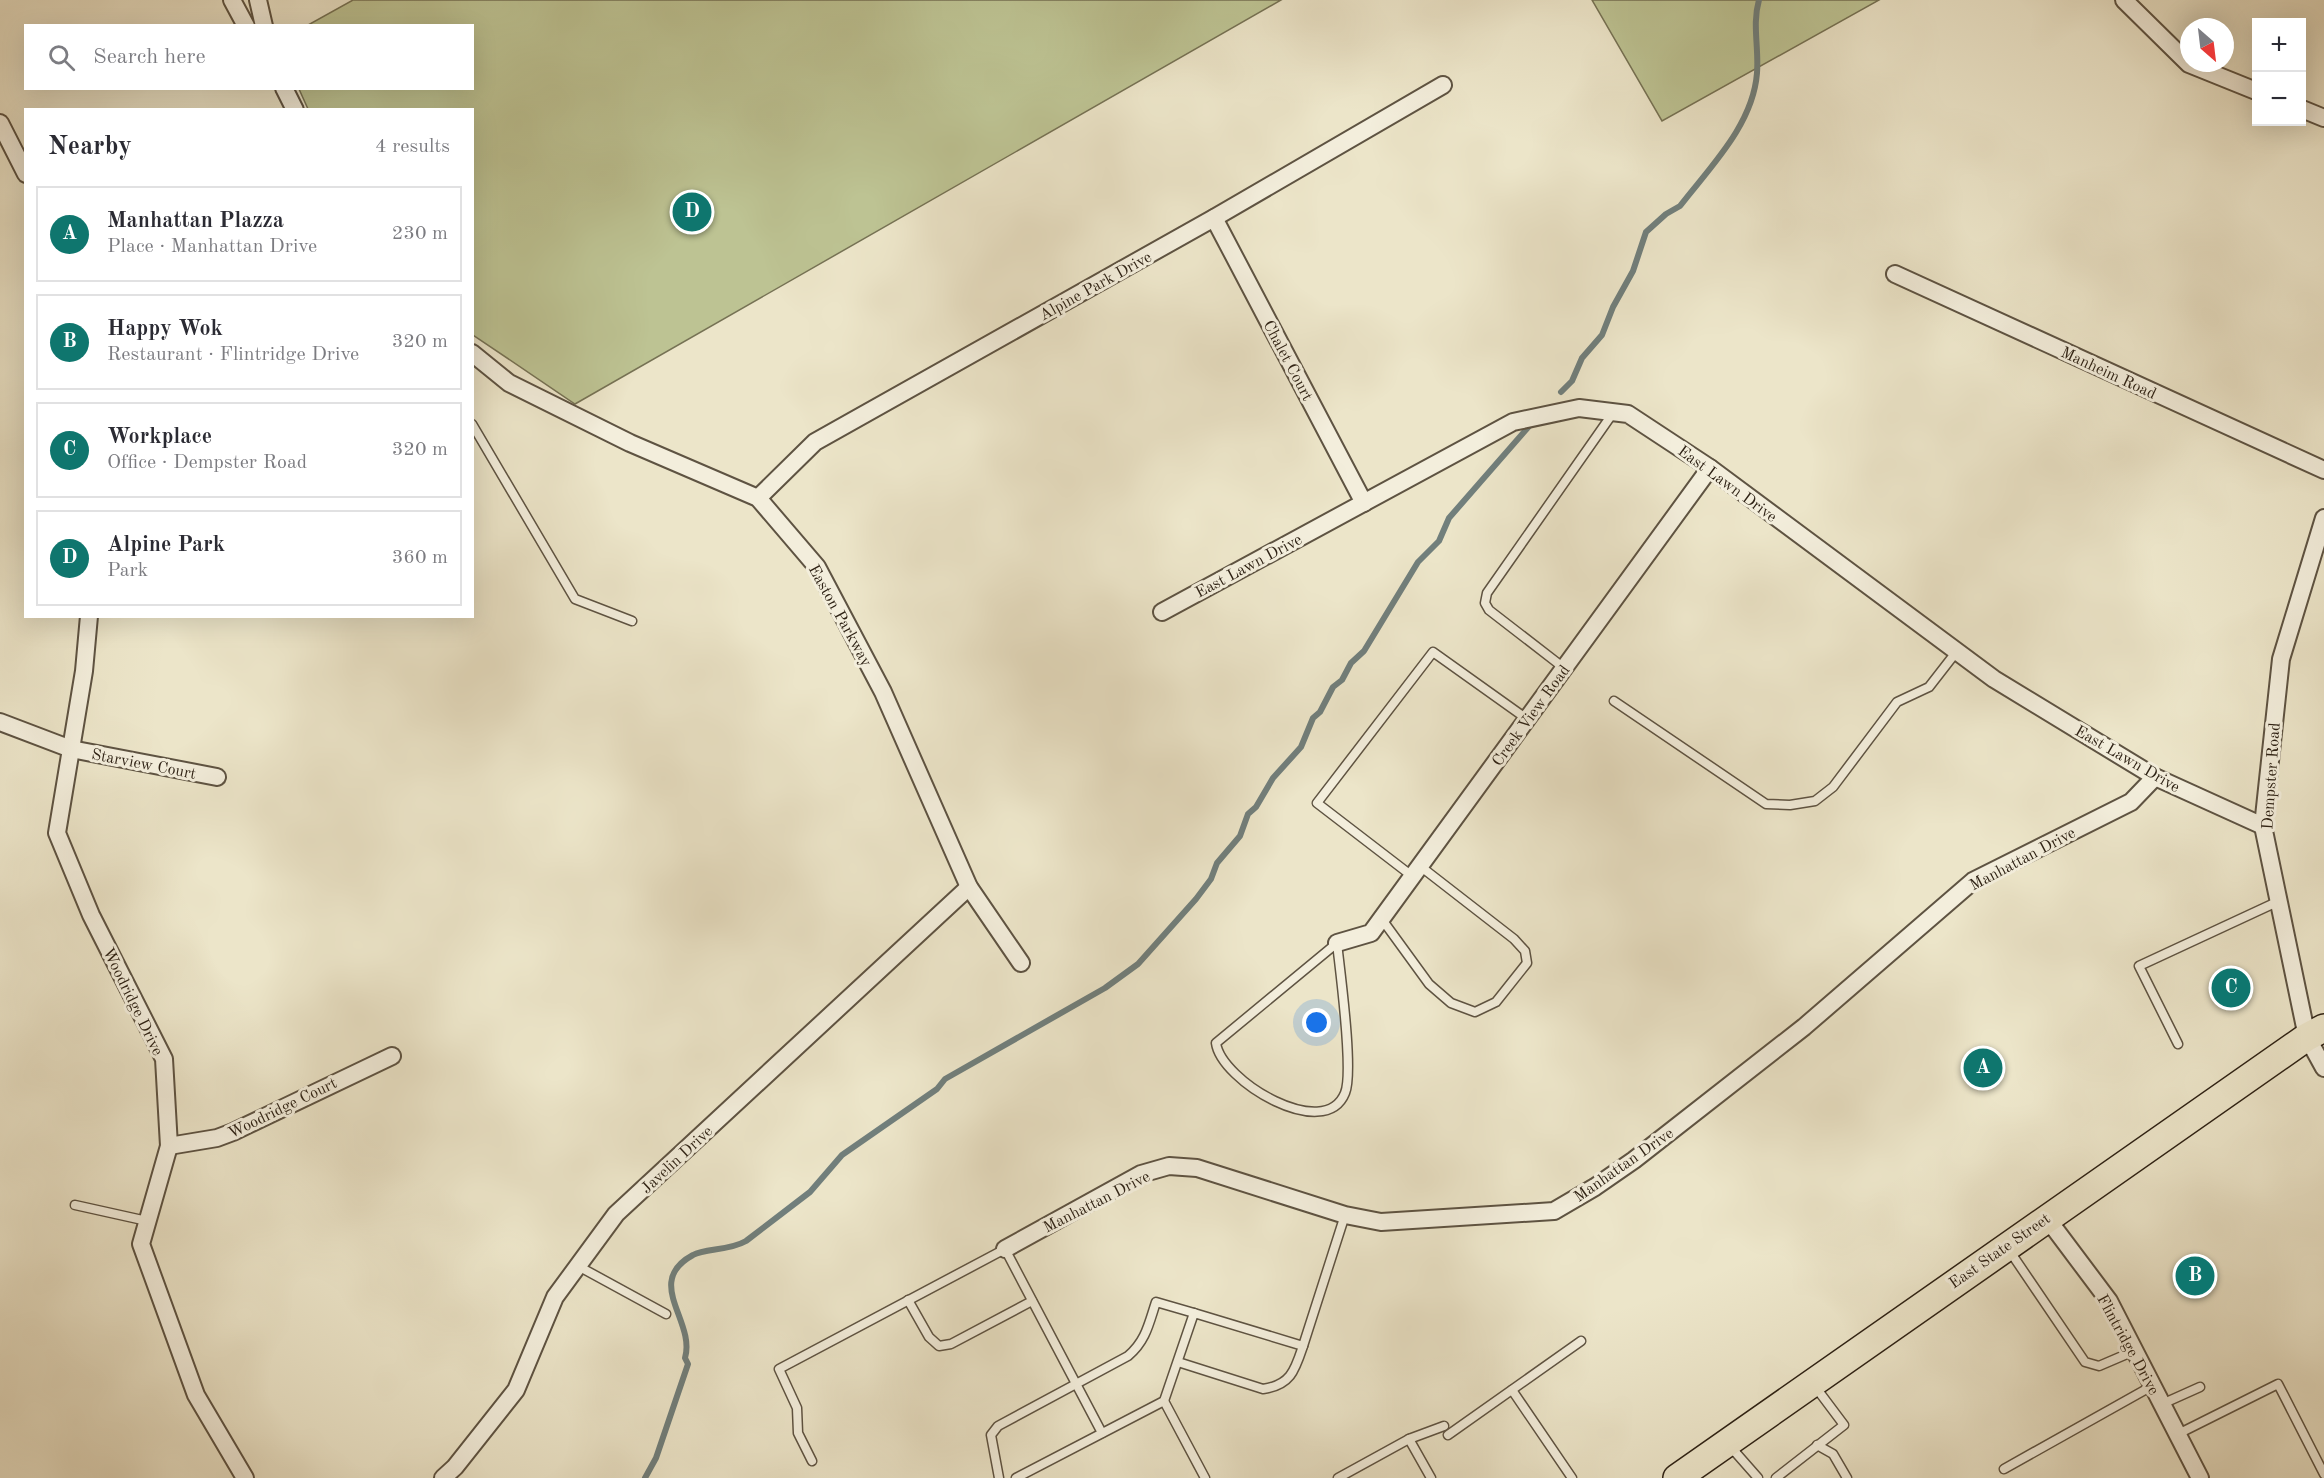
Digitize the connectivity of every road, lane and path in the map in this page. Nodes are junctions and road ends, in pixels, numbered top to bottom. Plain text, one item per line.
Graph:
1 (232, 0) edge
2 (258, 0) edge
3 (2124, 0) edge
4 (245, 24) edge
5 (264, 24) edge
6 (1443, 86) dead end
7 (2252, 89) edge
8 (285, 90) edge
9 (294, 108) edge
10 (2306, 111) edge
11 (2324, 118) edge
12 (0, 123) edge
13 (24, 170) edge
14 (1214, 218) junction
15 (1895, 274) dead end
16 (474, 355) edge
17 (1614, 412) junction
18 (474, 427) edge
19 (1710, 468) junction
20 (2324, 470) edge
21 (758, 498) junction
22 (1364, 502) junction
23 (2324, 518) edge
24 (1162, 612) dead end
25 (89, 618) edge
26 (632, 621) dead end
27 (1956, 651) junction
28 (1564, 668) junction
29 (1614, 701) dead end
30 (1527, 719) junction
31 (0, 722) edge
32 (71, 748) junction
33 (217, 777) dead end
34 (2155, 777) junction
35 (2263, 826) junction
36 (1416, 871) junction
37 (969, 887) junction
38 (2279, 901) junction
39 (1381, 918) junction
40 (1337, 943) junction
41 (1021, 963) dead end
42 (2315, 1032) edge
43 (2178, 1044) dead end
44 (392, 1056) dead end
45 (2324, 1068) edge
46 (169, 1146) junction
47 (75, 1205) dead end
48 (1345, 1215) junction
49 (2046, 1217) junction
50 (147, 1221) junction
51 (2006, 1245) junction
52 (1005, 1249) junction
53 (578, 1266) junction
54 (908, 1300) junction
55 (1032, 1301) junction
56 (1194, 1313) junction
57 (666, 1314) dead end
58 (1581, 1341) dead end
59 (1303, 1346) junction
60 (2134, 1351) junction
61 (1178, 1362) junction
62 (1812, 1382) junction
63 (1077, 1384) junction
64 (2152, 1386) junction
65 (2200, 1387) dead end
66 (1512, 1390) junction
67 (1164, 1401) junction
68 (2162, 1404) junction
69 (1102, 1433) junction
70 (2178, 1434) junction
71 (1409, 1438) junction
72 (1727, 1443) junction
73 (1817, 1445) junction
74 (812, 1461) dead end
75 (2004, 1469) dead end
76 (2324, 1474) edge
77 (245, 1478) edge
78 (443, 1478) edge
79 (999, 1478) edge
80 (1016, 1478) edge
81 (1205, 1478) edge
82 (1338, 1478) edge
83 (1431, 1478) edge
84 (1572, 1478) edge
85 (1677, 1478) edge
86 (1758, 1478) edge
87 (1776, 1478) edge
88 (1847, 1478) edge
89 (2200, 1478) edge

1 - 4 street
2 - 5 street
3 - 7 street
6 - 14 street, Alpine Park Drive
8 - 9 street
10 - 11 street
12 - 13 street
14 - 21 street, Alpine Park Drive
14 - 22 street, Chalet Court
15 - 20 street, Manheim Road
16 - 21 street, Easton Parkway
17 - 19 street, East Lawn Drive
17 - 22 street, East Lawn Drive
17 - 28 lane
18 - 26 lane
19 - 27 street, East Lawn Drive
19 - 28 street, Creek View Road
21 - 37 street, Easton Parkway
22 - 24 street, East Lawn Drive
23 - 35 street, Dempster Road
25 - 32 street, Woodridge Drive
27 - 29 lane
27 - 34 street, East Lawn Drive
28 - 30 street, Creek View Road
30 - 36 street, Creek View Road
30 - 36 lane
31 - 32 street, Starview Court
32 - 33 street, Starview Court
32 - 46 street, Woodridge Drive
34 - 35 street, East Lawn Drive
34 - 48 street, Manhattan Drive
35 - 38 street, Dempster Road
36 - 39 street, Creek View Road
36 - 39 lane
37 - 41 street, Easton Parkway
37 - 53 street, Javelin Drive
38 - 42 street, Dempster Road
38 - 43 lane
39 - 40 street, Creek View Road
40 - 40 lane
42 - 45 street, Dempster Road
42 - 49 main road, East State Street
44 - 46 street, Woodridge Court
46 - 50 street, Woodridge Drive
47 - 50 lane
48 - 52 street, Manhattan Drive
48 - 59 lane
49 - 51 main road, East State Street
49 - 60 street, Flintridge Drive
50 - 77 street, Woodridge Drive
51 - 60 lane
51 - 62 main road, East State Street
52 - 54 lane
52 - 55 lane
53 - 57 lane
53 - 78 street, Javelin Drive
54 - 55 lane
54 - 74 lane
55 - 63 lane
56 - 59 lane
56 - 61 lane
56 - 63 lane
58 - 66 lane
59 - 61 lane
60 - 64 street, Flintridge Drive
61 - 67 lane
62 - 72 main road, East State Street
62 - 73 lane
63 - 69 lane
63 - 79 lane
64 - 68 street, Flintridge Drive
64 - 75 lane
65 - 68 lane
66 - 71 lane
66 - 84 lane
67 - 69 lane
67 - 81 lane
68 - 70 street, Flintridge Drive
69 - 80 lane
70 - 76 lane
70 - 89 street, Flintridge Drive
71 - 82 lane
71 - 83 lane
72 - 85 main road, East State Street
72 - 86 lane
73 - 87 lane
73 - 88 lane

